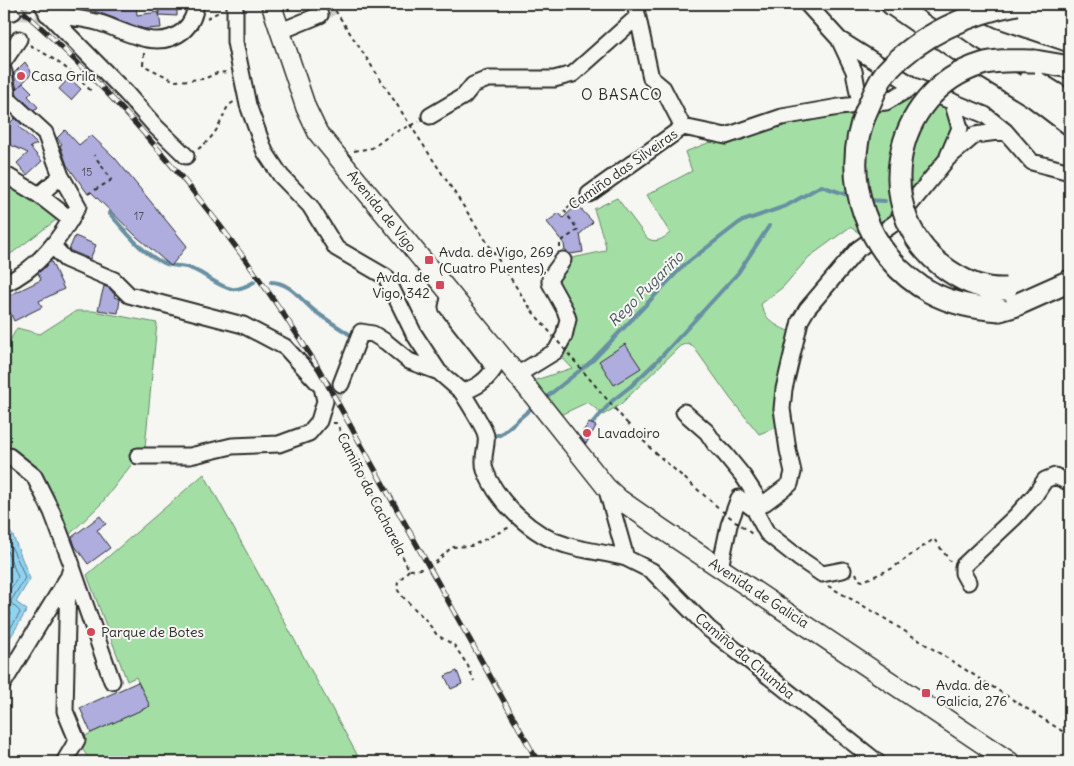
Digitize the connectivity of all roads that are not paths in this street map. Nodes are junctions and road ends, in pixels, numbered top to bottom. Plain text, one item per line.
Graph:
1 (195, 4) edge
2 (235, 4) edge
3 (271, 4) edge
4 (807, 4) edge
5 (892, 4) edge
6 (907, 4) edge
7 (972, 4) edge
8 (1011, 4) edge
9 (1017, 4) edge
10 (636, 10) edge
11 (46, 11) edge
12 (320, 15) tunnel mouth
13 (1070, 24) edge
14 (281, 31) junction
15 (19, 39) road end
16 (839, 39) junction
17 (1070, 41) edge
18 (4, 61) edge
19 (1070, 68) edge
20 (4, 72) edge
21 (914, 86) junction
22 (952, 101) junction
23 (1070, 103) edge
24 (860, 104) junction
25 (430, 116) road end
26 (1070, 124) edge
27 (683, 127) junction
28 (1004, 131) junction
29 (186, 156) road end
30 (948, 158) junction
31 (1070, 172) edge
32 (4, 174) edge
33 (62, 176) junction
34 (589, 194) road end
35 (38, 195) junction
36 (71, 220) junction
37 (53, 246) junction
38 (563, 260) road end
39 (1070, 269) edge
40 (1070, 281) edge
41 (4, 284) edge
42 (450, 294) junction
43 (439, 372) junction
44 (519, 378) junction
45 (341, 384) tunnel mouth
46 (462, 392) junction
47 (534, 396) joint
48 (332, 399) tunnel mouth
49 (684, 412) dead end
50 (319, 421) junction
51 (4, 456) edge
52 (138, 456) dead end
53 (1070, 482) edge
54 (606, 487) junction
55 (758, 507) junction
56 (626, 558) junction
57 (720, 568) junction
58 (843, 570) road end
59 (70, 572) junction
60 (965, 577) road end
61 (112, 681) dead end
62 (4, 682) edge
63 (64, 762) edge
64 (876, 762) edge
65 (1010, 762) edge

1 - 11 street
2 - 43 street
3 - 14 main road, Avenida de Vigo
4 - 16 street
5 - 26 highway
6 - 23 highway
7 - 17 highway
8 - 13 highway
9 - 40 highway, bridge
10 - 25 street
10 - 27 street
11 - 29 street
12 - 14 street
14 - 42 main road, Avenida de Vigo
15 - 18 street
16 - 21 street
16 - 24 street
19 - 39 highway, bridge
20 - 33 street
21 - 22 street
21 - 24 street
22 - 28 street
22 - 30 street
24 - 27 street
27 - 34 street, Camiño das Silveiras
28 - 30 street
28 - 31 street
30 - 55 street
32 - 35 street
33 - 35 street
33 - 36 street
35 - 36 street
36 - 37 street
37 - 41 street
37 - 50 street
38 - 44 street
42 - 44 main road, Avenida de Vigo
42 - 46 street
43 - 45 street
43 - 46 street
44 - 47 main road, Avenida de Vigo
46 - 56 street
47 - 54 main road, Avenida de Galicia
48 - 50 street
49 - 55 street
50 - 52 street
51 - 59 street
53 - 60 street
54 - 56 street
54 - 57 main road, Avenida de Galicia
55 - 57 street
55 - 58 street
56 - 64 street, Camiño da Chumba
57 - 65 main road, Avenida de Galicia
59 - 61 street
59 - 62 street
59 - 63 street

